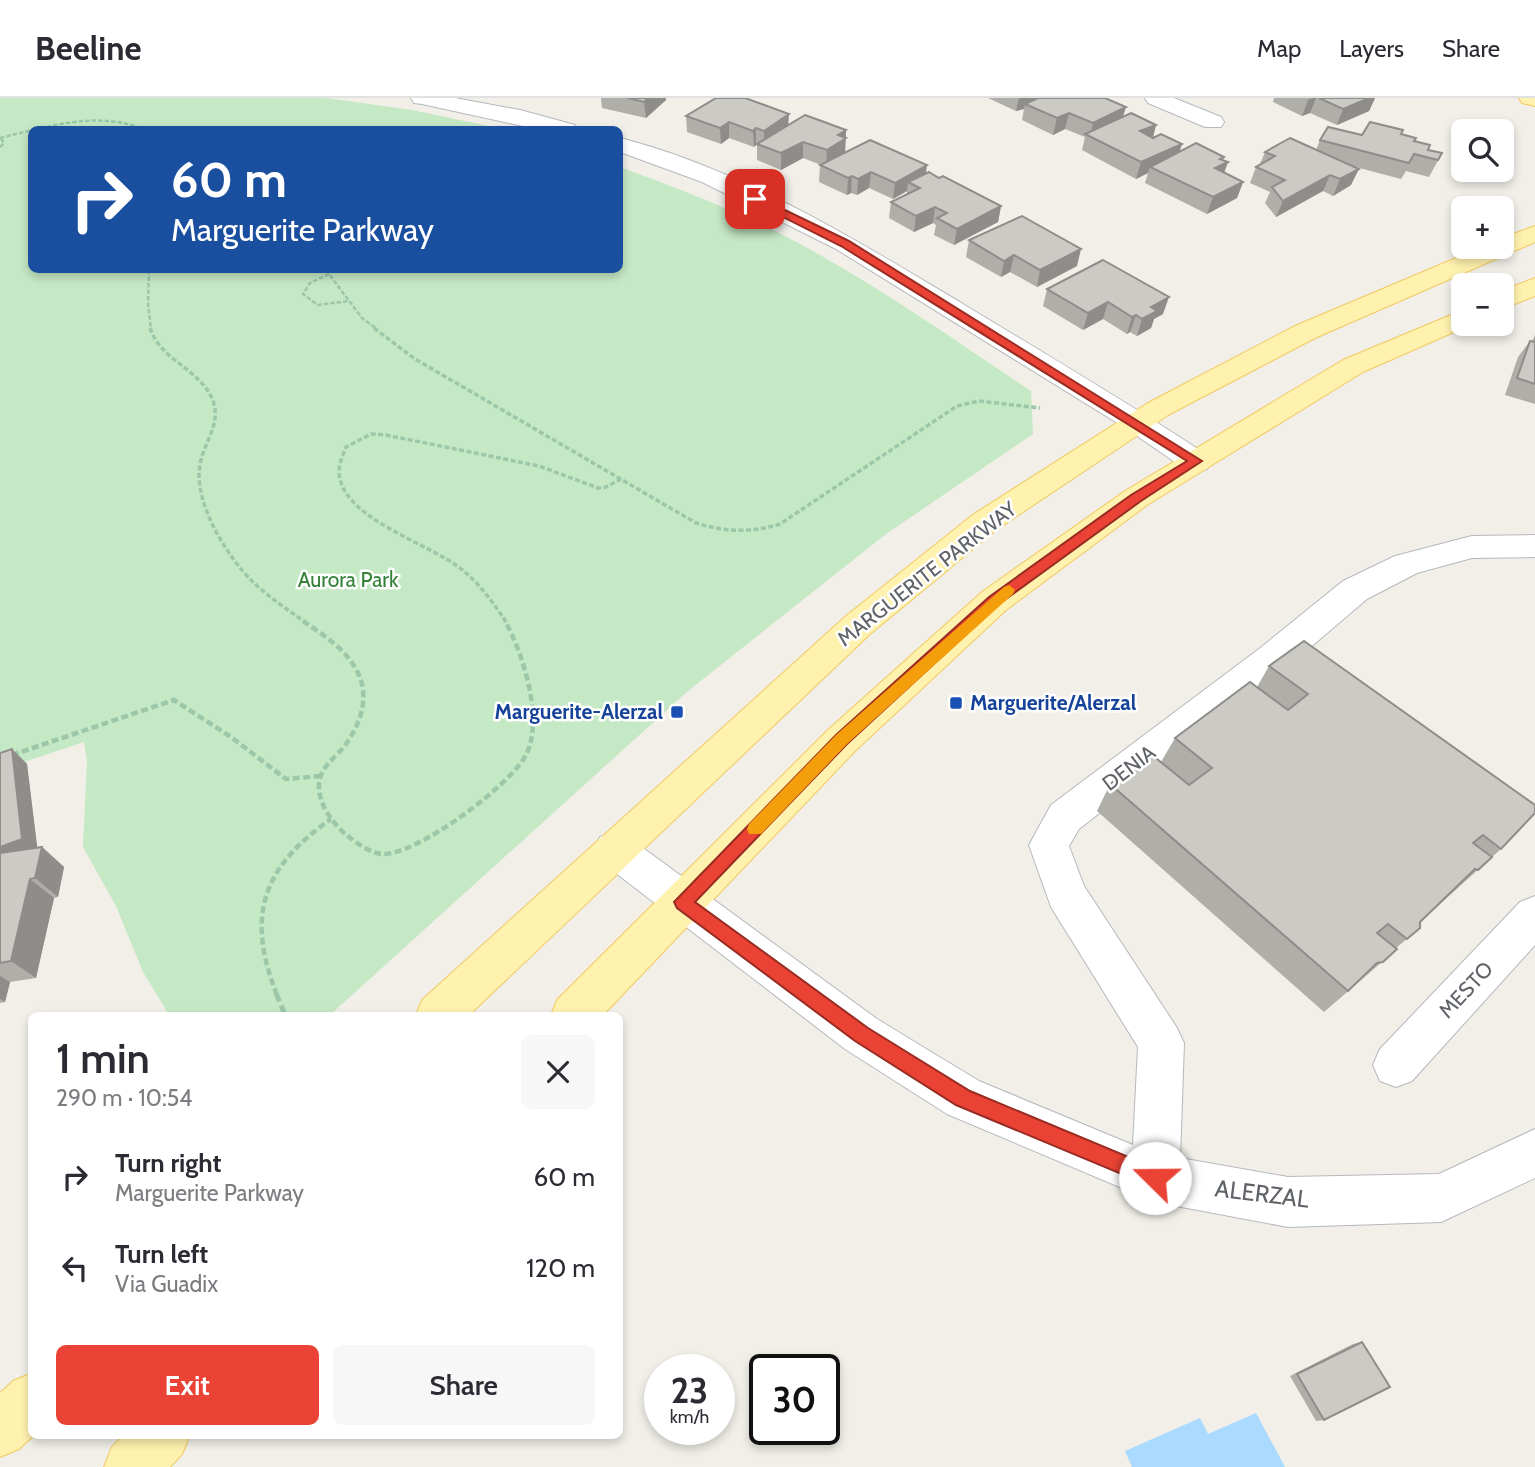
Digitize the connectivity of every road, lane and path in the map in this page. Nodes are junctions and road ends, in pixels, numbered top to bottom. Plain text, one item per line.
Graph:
1 (422, 98) edge
2 (542, 98) edge
3 (1156, 98) edge
4 (1530, 98) edge
5 (1535, 100) edge
6 (520, 117) junction
7 (1213, 122) dead end
8 (55, 126) edge
9 (139, 126) edge
10 (553, 126) edge
11 (28, 131) edge
12 (0, 138) edge
13 (623, 146) edge
14 (0, 147) edge
15 (1535, 233) edge
16 (149, 273) edge
17 (329, 274) joint
18 (1535, 286) edge
19 (1514, 296) edge
20 (348, 301) junction
21 (1451, 323) edge
22 (1082, 389) junction
23 (1137, 422) junction
24 (1196, 461) junction
25 (621, 479) junction
26 (1535, 546) edge
27 (0, 759) edge
28 (320, 776) junction
29 (331, 819) junction
30 (614, 849) junction
31 (683, 902) junction
32 (1535, 915) edge
33 (284, 1012) edge
34 (441, 1012) edge
35 (576, 1012) edge
36 (1396, 1065) dead end
37 (1535, 1153) edge
38 (1155, 1178) junction
39 (28, 1404) edge
40 (0, 1430) edge
41 (159, 1439) edge
42 (132, 1467) edge

1 - 6 street
2 - 6 street
3 - 7 street
4 - 5 main road
6 - 10 street
8 - 9 path
11 - 12 path
12 - 14 path
13 - 22 street
15 - 23 main road, MARGUERITE PARKWAY
16 - 28 path
17 - 20 path
17 - 20 path
18 - 19 main road
20 - 25 path
21 - 24 main road
22 - 23 street
22 - 25 path
23 - 24 street
23 - 30 main road, MARGUERITE PARKWAY
24 - 31 main road
25 - 29 path
26 - 38 street, DENIA
27 - 28 path
28 - 29 path
29 - 33 path
30 - 31 street, ALERZAL
30 - 34 main road, MARGUERITE PARKWAY
31 - 35 main road
31 - 38 street, ALERZAL
32 - 36 street, MESTO
37 - 38 street, ALERZAL
39 - 40 main road
41 - 42 main road

